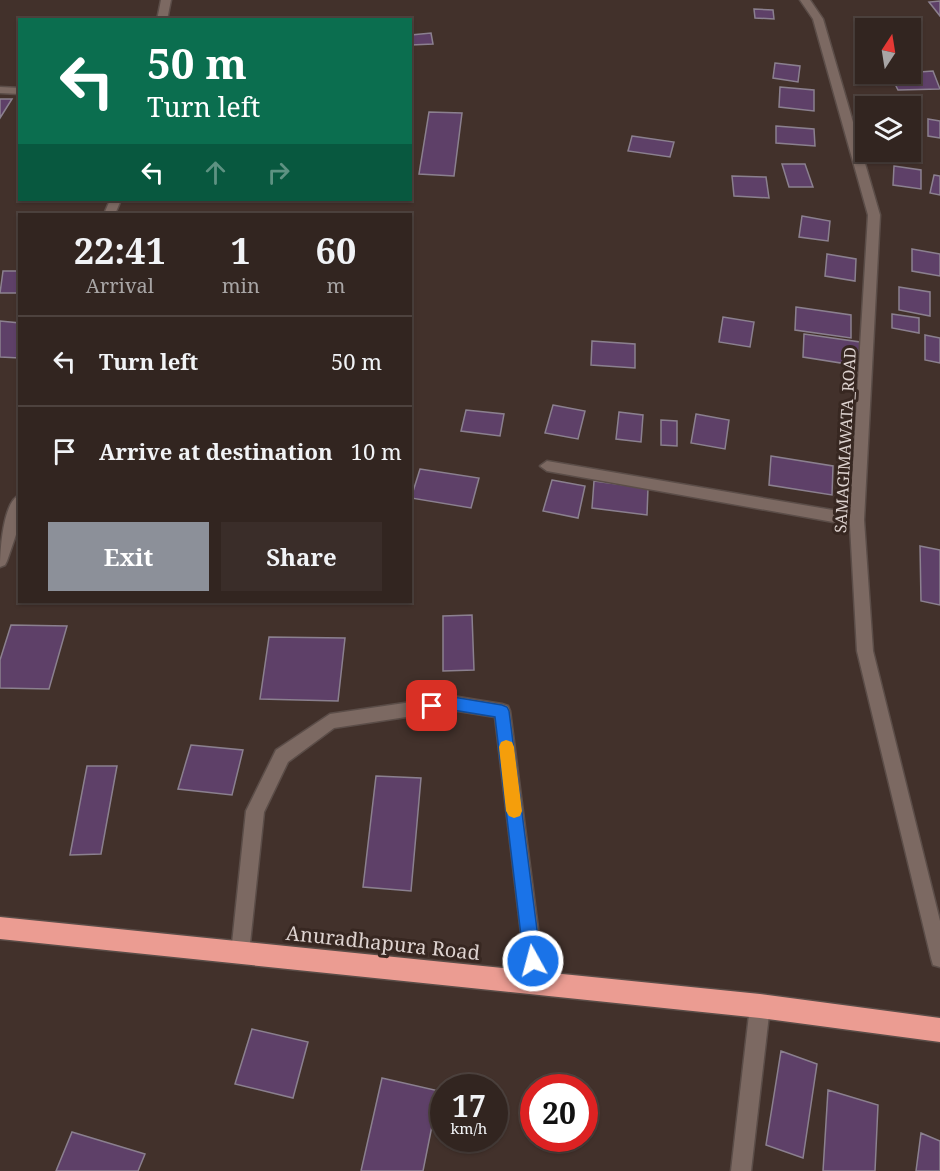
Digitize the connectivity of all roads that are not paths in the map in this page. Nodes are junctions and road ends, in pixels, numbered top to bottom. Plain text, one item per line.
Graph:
1 (166, 0) edge
2 (805, 0) edge
3 (162, 18) edge
4 (0, 90) edge
5 (18, 91) edge
6 (547, 466) dead end
7 (18, 506) edge
8 (857, 520) junction
9 (0, 561) edge
10 (0, 928) edge
11 (240, 953) junction
12 (940, 958) edge
13 (536, 983) junction
14 (760, 1006) junction
15 (940, 1030) edge
16 (741, 1171) edge

1 - 3 street
2 - 8 street, SAMAGIMAWATA_ROAD
4 - 5 street
6 - 8 street
7 - 9 street
8 - 12 street, SAMAGIMAWATA_ROAD
10 - 11 highway, Anuradhapura Road
11 - 13 highway, Anuradhapura Road
11 - 13 street
13 - 14 highway, Anuradhapura Road
14 - 15 highway, Anuradhapura Road
14 - 16 street

